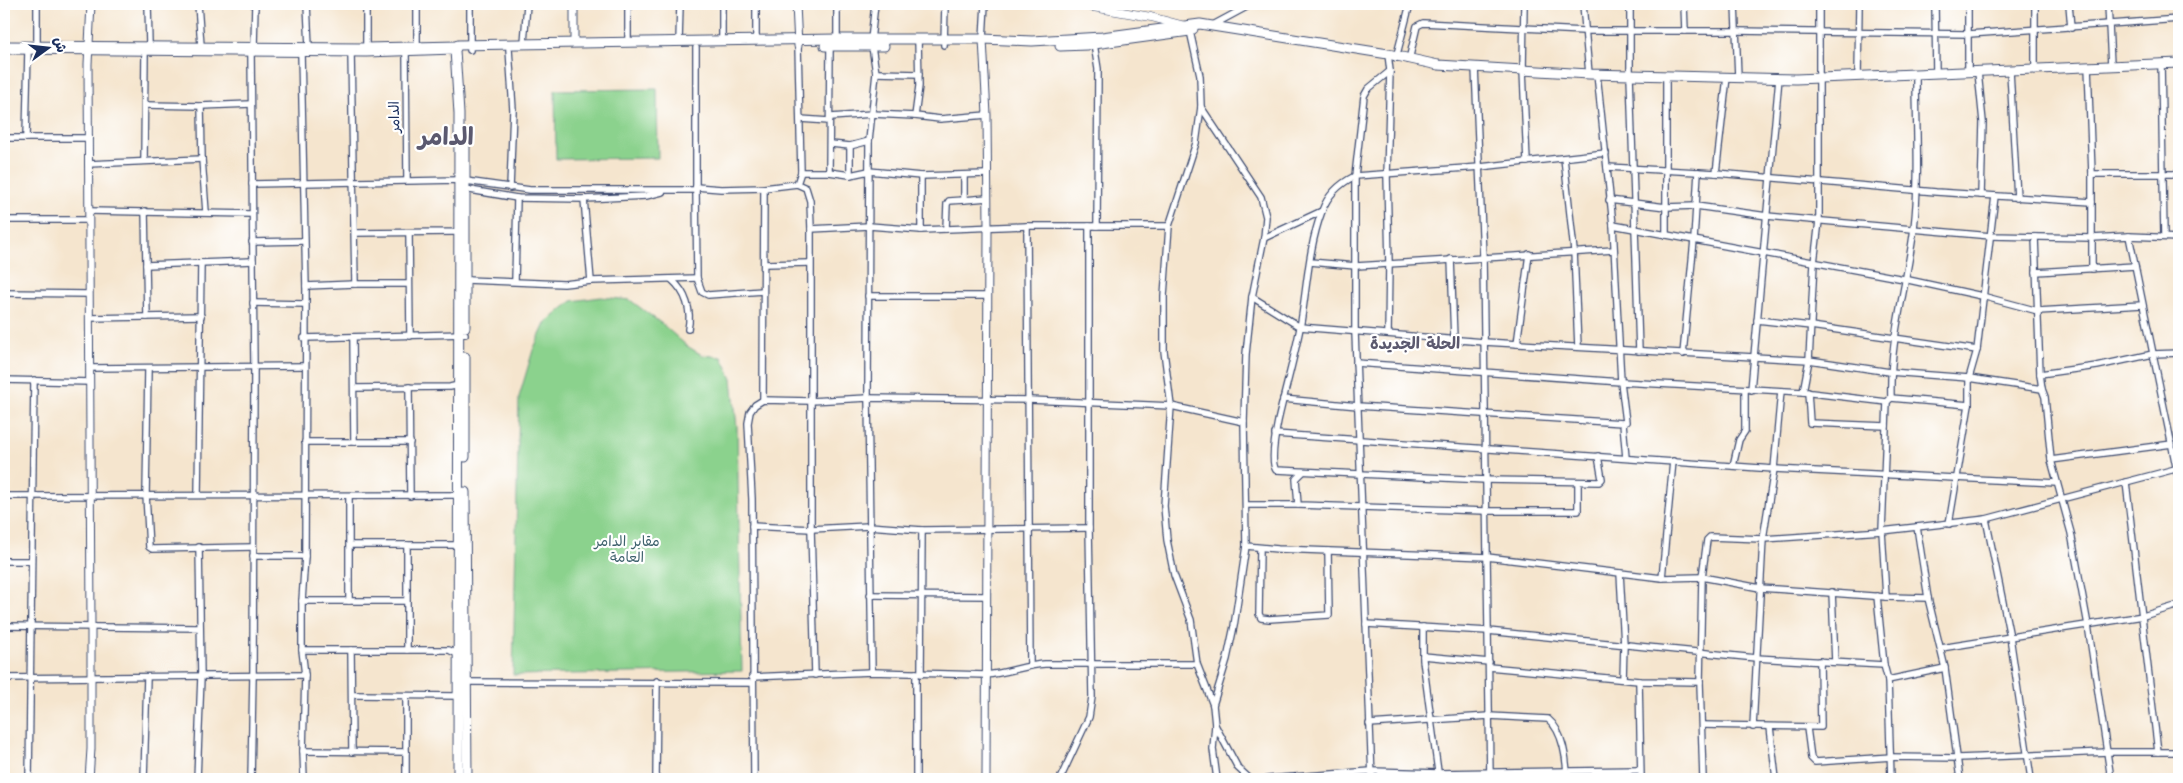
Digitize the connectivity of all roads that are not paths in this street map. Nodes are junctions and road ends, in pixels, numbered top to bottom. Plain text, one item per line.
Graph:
1 (37, 4) edge
2 (91, 4) edge
3 (148, 4) edge
4 (198, 4) edge
5 (255, 4) edge
6 (307, 4) edge
7 (366, 4) edge
8 (417, 4) edge
9 (470, 4) edge
10 (527, 4) edge
11 (574, 4) edge
12 (628, 4) edge
13 (680, 4) edge
14 (722, 4) edge
15 (756, 4) edge
16 (796, 4) edge
17 (837, 4) edge
18 (875, 4) edge
19 (945, 4) edge
20 (985, 4) edge
21 (1075, 4) edge
22 (1252, 4) edge
23 (1410, 4) edge
24 (1524, 4) edge
25 (1583, 4) edge
26 (1630, 4) edge
27 (1684, 4) edge
28 (1735, 4) edge
29 (1819, 4) edge
30 (1859, 4) edge
31 (1935, 4) edge
32 (1968, 4) edge
33 (2035, 4) edge
34 (2070, 4) edge
35 (2108, 4) edge
36 (2179, 19) edge
37 (1213, 25) junction
38 (2110, 25) junction
39 (1524, 28) junction
40 (2071, 28) junction
41 (1188, 29) junction
42 (1584, 31) junction
43 (1630, 31) junction
44 (1685, 31) junction
45 (1737, 31) junction
46 (2036, 31) junction
47 (1819, 32) junction
48 (1859, 34) junction
49 (1936, 34) junction
50 (1969, 34) junction
51 (756, 41) junction
52 (983, 41) junction
53 (628, 42) junction
54 (679, 42) junction
55 (722, 42) junction
56 (944, 42) junction
57 (524, 43) junction
58 (574, 43) junction
59 (834, 43) junction
60 (872, 43) junction
61 (918, 43) junction
62 (1032, 43) junction
63 (38, 44) junction
64 (798, 44) junction
65 (1094, 44) junction
66 (4, 45) edge
67 (202, 46) junction
68 (309, 47) junction
69 (366, 47) junction
70 (417, 47) junction
71 (463, 47) junction
72 (89, 48) junction
73 (147, 48) junction
74 (696, 48) junction
75 (253, 49) junction
76 (510, 49) junction
77 (4, 50) edge
78 (28, 50) junction
79 (301, 53) junction
80 (351, 53) junction
81 (406, 53) junction
82 (1392, 56) junction
83 (1409, 60) junction
84 (2161, 63) junction
85 (2179, 63) edge
86 (2111, 65) junction
87 (2088, 66) junction
88 (1475, 67) junction
89 (2035, 69) junction
90 (1522, 70) junction
91 (1390, 71) junction
92 (2010, 71) junction
93 (1968, 72) junction
94 (1978, 72) junction
95 (876, 73) junction
96 (919, 74) junction
97 (1593, 74) junction
98 (1936, 74) junction
99 (1630, 75) junction
100 (1666, 75) junction
101 (1916, 75) junction
102 (1727, 77) junction
103 (1858, 77) junction
104 (1738, 78) junction
105 (1779, 78) junction
106 (1819, 78) junction
107 (251, 104) junction
108 (145, 105) junction
109 (201, 106) junction
110 (1201, 107) junction
111 (872, 114) junction
112 (987, 115) junction
113 (915, 116) junction
114 (831, 117) junction
115 (800, 119) junction
116 (4, 138) edge
117 (26, 138) junction
118 (89, 138) junction
119 (869, 141) junction
120 (831, 144) junction
121 (850, 146) junction
122 (1606, 153) junction
123 (1564, 158) junction
124 (202, 159) junction
125 (144, 161) junction
126 (1527, 162) junction
127 (88, 164) junction
128 (1480, 167) junction
129 (1607, 167) junction
130 (1634, 169) junction
131 (869, 171) junction
132 (1667, 171) junction
133 (801, 172) junction
134 (830, 172) junction
135 (1698, 172) junction
136 (1716, 173) junction
137 (987, 174) junction
138 (2092, 174) junction
139 (2162, 174) junction
140 (2179, 174) edge
141 (850, 175) junction
142 (1387, 175) junction
143 (922, 176) junction
144 (964, 176) junction
145 (1355, 176) junction
146 (1770, 178) junction
147 (354, 180) junction
148 (407, 180) junction
149 (1820, 181) junction
150 (302, 183) junction
151 (252, 184) junction
152 (798, 184) junction
153 (462, 185) junction
154 (510, 188) junction
155 (696, 188) junction
156 (764, 188) junction
157 (1917, 189) junction
158 (671, 190) junction
159 (1981, 195) junction
160 (1995, 196) junction
161 (517, 198) junction
162 (987, 198) junction
163 (2017, 198) junction
164 (584, 199) junction
165 (964, 200) junction
166 (1609, 200) junction
167 (2092, 202) junction
168 (1635, 203) junction
169 (1696, 206) junction
170 (1666, 207) junction
171 (89, 211) junction
172 (145, 211) junction
173 (1322, 211) junction
174 (206, 212) junction
175 (251, 214) junction
176 (1767, 216) junction
177 (4, 220) edge
178 (89, 220) junction
179 (1819, 221) junction
180 (869, 226) junction
181 (1027, 226) junction
182 (1089, 226) junction
183 (1097, 226) junction
184 (1169, 226) junction
185 (1613, 226) junction
186 (988, 227) junction
187 (1914, 228) junction
188 (811, 229) junction
189 (946, 229) junction
190 (459, 230) junction
191 (921, 230) junction
192 (1636, 231) junction
193 (354, 233) junction
194 (409, 233) junction
195 (1666, 235) junction
196 (1991, 236) junction
197 (2129, 236) junction
198 (2164, 236) junction
199 (2035, 237) junction
200 (1264, 238) junction
201 (2092, 238) junction
202 (2179, 238) edge
203 (1694, 240) junction
204 (304, 241) junction
205 (252, 242) junction
206 (1614, 250) junction
207 (1574, 251) junction
208 (1529, 254) junction
209 (1764, 254) junction
210 (1483, 257) junction
211 (1451, 259) junction
212 (253, 261) junction
213 (1310, 262) junction
214 (201, 263) junction
215 (810, 263) junction
216 (1814, 263) junction
217 (765, 264) junction
218 (1389, 264) junction
219 (146, 265) junction
220 (1356, 266) junction
221 (2135, 266) junction
222 (2092, 269) junction
223 (2036, 272) junction
224 (697, 278) junction
225 (1904, 279) junction
226 (466, 280) junction
227 (672, 280) junction
228 (515, 281) junction
229 (591, 281) junction
230 (355, 284) junction
231 (408, 284) junction
232 (306, 286) junction
233 (762, 291) junction
234 (4, 293) edge
235 (89, 294) junction
236 (868, 296) junction
237 (987, 296) junction
238 (1982, 296) junction
239 (1252, 297) junction
240 (253, 303) junction
241 (305, 304) junction
242 (2142, 305) junction
243 (2038, 310) junction
244 (201, 316) junction
245 (148, 317) junction
246 (89, 318) junction
247 (1757, 320) junction
248 (1811, 326) junction
249 (1300, 327) junction
250 (688, 329) dead end
251 (1356, 332) junction
252 (462, 334) junction
253 (1388, 334) junction
254 (410, 336) junction
255 (352, 337) junction
256 (304, 338) junction
257 (1896, 338) junction
258 (1454, 339) junction
259 (1484, 342) junction
260 (1517, 344) junction
261 (1578, 347) junction
262 (1619, 349) junction
263 (1639, 350) junction
264 (1977, 350) junction
265 (2179, 353) edge
266 (1683, 354) junction
267 (2153, 354) junction
268 (1753, 357) junction
269 (1809, 360) junction
270 (1356, 364) junction
271 (305, 366) junction
272 (254, 367) junction
273 (90, 368) junction
274 (148, 368) junction
275 (200, 368) junction
276 (1484, 372) junction
277 (1890, 372) junction
278 (2040, 374) junction
279 (1969, 378) junction
280 (4, 380) edge
281 (34, 380) junction
282 (90, 382) junction
283 (1621, 382) junction
284 (459, 385) junction
285 (409, 387) junction
286 (354, 388) junction
287 (2042, 389) junction
288 (1748, 390) junction
289 (1781, 390) junction
290 (1805, 392) junction
291 (868, 398) junction
292 (1283, 399) junction
293 (763, 400) junction
294 (986, 400) junction
295 (1028, 400) junction
296 (1889, 400) junction
297 (810, 401) junction
298 (1090, 401) junction
299 (1969, 405) junction
300 (1171, 406) junction
301 (1358, 406) junction
302 (1484, 414) junction
303 (1244, 422) junction
304 (1623, 422) junction
305 (1886, 426) junction
306 (1275, 434) junction
307 (1359, 441) junction
308 (305, 442) junction
309 (354, 442) junction
310 (410, 442) junction
311 (2172, 444) junction
312 (1485, 448) junction
313 (1598, 456) junction
314 (1626, 458) junction
315 (2051, 460) junction
316 (1673, 462) junction
317 (1733, 466) junction
318 (2178, 468) edge
319 (1774, 469) junction
320 (1304, 471) junction
321 (1884, 474) junction
322 (1361, 475) junction
323 (1486, 480) junction
324 (1955, 480) junction
325 (2179, 481) edge
326 (2126, 482) junction
327 (1578, 483) junction
328 (2057, 483) junction
329 (31, 495) junction
330 (91, 495) junction
331 (146, 495) junction
332 (198, 495) junction
333 (253, 495) junction
334 (4, 496) edge
335 (305, 496) junction
336 (349, 496) junction
337 (410, 496) junction
338 (462, 496) junction
339 (2062, 498) junction
340 (1246, 505) junction
341 (1298, 505) junction
342 (1362, 506) junction
343 (1486, 511) junction
344 (1986, 519) junction
345 (1949, 524) junction
346 (752, 526) junction
347 (869, 526) junction
348 (1917, 527) junction
349 (811, 528) junction
350 (1089, 528) junction
351 (1028, 529) junction
352 (922, 530) junction
353 (986, 530) junction
354 (1882, 531) junction
355 (1764, 539) junction
356 (350, 545) junction
357 (407, 545) junction
358 (459, 545) junction
359 (1246, 546) junction
360 (253, 547) junction
361 (199, 548) junction
362 (1260, 548) junction
363 (1328, 551) junction
364 (1364, 552) junction
365 (253, 556) junction
366 (305, 556) junction
367 (1487, 556) junction
368 (4, 561) edge
369 (31, 561) junction
370 (1620, 573) junction
371 (1662, 578) junction
372 (1702, 578) junction
373 (1760, 588) junction
374 (1832, 592) junction
375 (870, 595) junction
376 (921, 596) junction
377 (986, 596) junction
378 (1877, 596) junction
379 (1886, 597) junction
380 (1928, 598) junction
381 (302, 601) junction
382 (349, 601) junction
383 (406, 601) junction
384 (2179, 604) edge
385 (2143, 616) junction
386 (1366, 624) junction
387 (2088, 625) junction
388 (4, 626) edge
389 (30, 627) junction
390 (91, 627) junction
391 (1423, 627) junction
392 (200, 628) junction
393 (1488, 631) junction
394 (2010, 637) junction
395 (1624, 645) junction
396 (1941, 648) junction
397 (302, 650) junction
398 (351, 650) junction
399 (407, 650) junction
400 (1701, 651) junction
401 (462, 656) junction
402 (1423, 656) junction
403 (1756, 658) junction
404 (1820, 661) junction
405 (1835, 662) junction
406 (1091, 664) junction
407 (1197, 664) junction
408 (1489, 664) junction
409 (1884, 665) junction
410 (1030, 666) junction
411 (1944, 668) junction
412 (872, 672) junction
413 (918, 674) junction
414 (305, 675) junction
415 (814, 675) junction
416 (986, 675) junction
417 (253, 676) junction
418 (147, 677) junction
419 (201, 677) junction
420 (4, 678) edge
421 (31, 678) junction
422 (91, 678) junction
423 (1623, 679) junction
424 (752, 680) junction
425 (1888, 680) junction
426 (657, 681) junction
427 (1638, 681) junction
428 (466, 682) junction
429 (1700, 682) junction
430 (352, 695) junction
431 (406, 696) junction
432 (458, 696) junction
433 (1213, 705) junction
434 (1490, 716) junction
435 (1432, 718) junction
436 (1369, 724) junction
437 (1215, 725) junction
438 (1702, 725) junction
439 (1770, 727) junction
440 (1753, 728) junction
441 (1806, 728) junction
442 (303, 751) junction
443 (352, 752) junction
444 (406, 752) junction
445 (2108, 752) junction
446 (2158, 752) junction
447 (2179, 752) edge
448 (2028, 756) junction
449 (1892, 757) junction
450 (1958, 758) junction
451 (1640, 770) junction
452 (1371, 771) junction
453 (1567, 771) junction
454 (1490, 772) junction
455 (1439, 776) edge
456 (29, 779) edge
457 (89, 779) edge
458 (144, 779) edge
459 (197, 779) edge
460 (251, 779) edge
461 (304, 779) edge
462 (406, 779) edge
463 (458, 779) edge
464 (467, 779) edge
465 (656, 779) edge
466 (754, 779) edge
467 (916, 779) edge
468 (986, 779) edge
469 (1060, 779) edge
470 (1217, 779) edge
471 (1250, 779) edge
472 (1268, 779) edge
473 (1372, 779) edge
474 (1490, 779) edge
475 (1567, 779) edge
476 (1641, 779) edge
477 (1703, 779) edge
478 (1776, 779) edge
479 (1891, 779) edge
480 (1960, 779) edge
481 (2031, 779) edge
482 (2111, 779) edge

1 - 63 street
2 - 72 street
3 - 73 street
4 - 67 street
5 - 75 street
6 - 68 street
7 - 69 street
8 - 70 street
9 - 71 street
10 - 57 street
11 - 58 street
12 - 53 street
13 - 54 street
14 - 55 street
15 - 51 street
16 - 64 street
17 - 59 street
18 - 60 street
19 - 56 street
20 - 52 street
21 - 41 main road
22 - 37 street
23 - 82 street
24 - 39 street
25 - 42 street
26 - 43 street
27 - 44 street
28 - 45 street
29 - 47 street
30 - 48 street
31 - 49 street
32 - 50 street
33 - 46 street
34 - 40 street
35 - 38 street
36 - 38 street
37 - 41 main road
37 - 82 main road
38 - 40 street
38 - 86 street
39 - 42 street
39 - 83 street
39 - 90 street
40 - 46 street
41 - 62 main road
41 - 65 main road
41 - 110 street
42 - 43 street
42 - 97 street
43 - 44 street
43 - 99 street
44 - 45 street
45 - 47 street
45 - 104 street
46 - 50 street
46 - 89 street
47 - 48 street
47 - 106 street
48 - 49 street
48 - 103 street
49 - 50 street
49 - 98 street
50 - 93 street
51 - 55 main road
51 - 64 main road
52 - 56 main road
52 - 62 main road
52 - 112 street
53 - 54 main road
53 - 58 main road
54 - 55 main road
56 - 61 main road
57 - 58 main road
57 - 71 main road
59 - 60 main road
59 - 64 main road
59 - 114 street
60 - 61 main road
60 - 95 street
61 - 96 street
62 - 65 main road
63 - 66 street
63 - 72 street
64 - 74 main road
64 - 115 street
65 - 183 street
67 - 73 street
67 - 75 street
68 - 69 street
68 - 75 street
69 - 70 street
70 - 71 street
71 - 76 main road
71 - 81 street
71 - 153 main road
72 - 73 street
72 - 78 street
72 - 118 street
73 - 75 street
73 - 108 street
74 - 76 main road
74 - 155 street
75 - 79 street
75 - 107 street
76 - 154 street
77 - 78 street
78 - 117 street
79 - 80 street
79 - 150 street
80 - 81 street
80 - 147 street
81 - 148 street, الدامر
82 - 83 main road
82 - 91 street
83 - 88 main road
84 - 85 main road
84 - 86 main road
84 - 139 street
86 - 87 main road
87 - 89 main road
87 - 138 street
88 - 90 main road
88 - 128 street
89 - 92 main road
90 - 97 main road
90 - 126 street
91 - 142 street
91 - 145 street
92 - 94 main road
92 - 163 street
93 - 94 main road
93 - 98 main road
94 - 159 street
95 - 96 street
95 - 111 street
96 - 113 street
97 - 99 main road
97 - 122 street
98 - 101 main road
99 - 100 main road
99 - 130 street
100 - 102 main road
100 - 132 street
101 - 103 main road
101 - 157 street
102 - 104 main road
102 - 136 street
103 - 106 main road
104 - 105 main road
105 - 106 main road
105 - 146 street
106 - 149 street
107 - 109 street
107 - 151 street
108 - 109 street
108 - 125 street
109 - 124 street
110 - 184 street
110 - 200 street
111 - 113 street
111 - 114 street
111 - 119 street
112 - 113 street
112 - 137 street
114 - 115 street
114 - 120 street
115 - 133 street
116 - 117 street
117 - 118 street
118 - 127 street
119 - 121 street
119 - 131 street
120 - 121 street
120 - 134 street
121 - 141 street
122 - 123 street
122 - 129 street
123 - 126 street
123 - 207 street
124 - 125 street
124 - 174 street
125 - 127 street
126 - 128 street
127 - 171 street
128 - 142 street
128 - 210 street
129 - 130 street
129 - 166 street
130 - 132 street
130 - 168 street
131 - 141 street
131 - 143 street
131 - 180 street
132 - 135 street
132 - 170 street
133 - 134 street
133 - 152 street
134 - 141 street
135 - 136 street
135 - 169 street
136 - 146 street
137 - 144 street
137 - 162 street
138 - 139 street
138 - 167 street
139 - 140 street
139 - 198 street
142 - 145 street
142 - 218 street
143 - 144 street
143 - 191 street
144 - 165 street
145 - 173 street
145 - 220 street
146 - 149 street
146 - 176 street
147 - 148 street
147 - 150 street
147 - 193 street
148 - 153 street
149 - 157 street
149 - 179 street
150 - 151 street
150 - 204 street
151 - 175 street
152 - 156 street
152 - 188 street
153 - 154 street
153 - 161 street
153 - 190 main road
153 - 226 main road
154 - 158 street
155 - 156 street
155 - 158 street
155 - 224 street
156 - 217 street
157 - 159 street
157 - 187 street
158 - 164 street
159 - 160 street
160 - 163 street
160 - 196 street
161 - 164 street
161 - 228 street
162 - 165 street
162 - 186 street
163 - 167 street
164 - 229 street
165 - 189 street
166 - 168 street
166 - 185 street
167 - 201 street
168 - 170 street
168 - 192 street
169 - 170 street
169 - 176 street
169 - 203 street
170 - 195 street
171 - 172 street
171 - 178 street
172 - 174 street
172 - 219 street
173 - 200 street
173 - 213 street
174 - 175 street
175 - 205 street
176 - 179 street
176 - 209 street
177 - 178 street
178 - 235 street
179 - 187 street
179 - 216 street
180 - 188 street
180 - 191 street
180 - 236 street
181 - 182 street
181 - 186 street
181 - 295 street
182 - 183 street
182 - 298 street
183 - 184 street
184 - 300 street
185 - 192 street
185 - 206 street
186 - 189 street
186 - 237 street
187 - 196 street
187 - 225 street
188 - 215 street
189 - 191 street
190 - 194 street
190 - 252 main road
192 - 195 street
192 - 263 street
193 - 194 street
193 - 230 street
194 - 231 street
195 - 203 street
196 - 199 street
196 - 238 street
197 - 198 street
197 - 201 street
197 - 221 street
198 - 202 street
199 - 201 street
199 - 223 street
200 - 239 street
201 - 222 street
203 - 209 street
203 - 266 street
204 - 205 street
204 - 232 street
205 - 212 street
206 - 207 street
206 - 262 street
207 - 208 street
207 - 261 street
208 - 210 street
208 - 260 street
209 - 216 street
209 - 247 street
210 - 211 street
210 - 259 street
211 - 218 street
211 - 258 street
212 - 214 street
212 - 240 street
213 - 220 street
213 - 249 street
214 - 219 street
214 - 244 street
215 - 217 street
215 - 297 street
216 - 225 street
216 - 248 street
217 - 233 street
218 - 220 street
218 - 253 street
219 - 245 street
220 - 251 street
221 - 222 street
221 - 242 street
222 - 223 street
223 - 243 street
224 - 227 street
224 - 233 street
225 - 238 street
225 - 257 street
226 - 228 street
226 - 252 main road
227 - 229 street
227 - 250 street
228 - 229 street
230 - 231 street
230 - 232 street
231 - 254 street
232 - 241 street
233 - 293 street
234 - 235 street
235 - 246 street
236 - 237 street
236 - 291 street
237 - 294 street
238 - 243 street
238 - 264 street
239 - 249 street
239 - 303 street
240 - 241 street
240 - 272 street
241 - 256 street
242 - 243 street
242 - 267 street
243 - 278 street
244 - 245 street
244 - 275 street
245 - 246 street
246 - 273 street
247 - 248 street
247 - 268 street
248 - 257 street
248 - 269 street
249 - 251 street
249 - 292 street
251 - 253 street
251 - 270 street
252 - 254 street
252 - 284 main road
252 - 338 main road
253 - 258 street
254 - 255 street
255 - 256 street
255 - 286 street
256 - 271 street
257 - 264 street
257 - 277 street
258 - 259 street
259 - 260 street
259 - 276 street
260 - 261 street
261 - 262 street
262 - 263 street
262 - 283 street
263 - 266 street
264 - 279 street
265 - 267 street
266 - 268 street
267 - 278 street
267 - 311 street
268 - 269 street
268 - 288 street
269 - 277 street
269 - 290 street
270 - 276 street
270 - 301 street
271 - 272 street
271 - 308 street
272 - 275 street
272 - 333 street
273 - 274 street
273 - 282 street
274 - 275 street
274 - 331 street
275 - 332 street
276 - 283 street
276 - 302 street
277 - 279 street
277 - 296 street
278 - 287 street
279 - 287 street
279 - 299 street
280 - 281 street
281 - 282 street
281 - 329 street
282 - 330 street
283 - 288 street
283 - 304 street
284 - 285 street
284 - 338 main road
285 - 286 street
285 - 310 street
286 - 309 street
287 - 315 street
288 - 289 street
288 - 317 street
289 - 290 street
289 - 319 street
290 - 296 street
290 - 305 street
291 - 294 street
291 - 297 street
291 - 347 street
292 - 301 street
292 - 306 street
293 - 297 street
293 - 346 street
294 - 295 street
294 - 353 street
295 - 298 street
295 - 351 street
296 - 299 street
296 - 305 street
297 - 349 street
298 - 300 street
298 - 350 street
299 - 324 street
300 - 303 street
300 - 407 street
301 - 302 street
301 - 307 street
302 - 304 street
302 - 312 street
303 - 340 street
304 - 314 street
305 - 321 street
306 - 307 street
306 - 320 street
307 - 312 street
307 - 322 street
308 - 309 street
308 - 335 street
309 - 310 street
310 - 337 street
311 - 315 street
311 - 318 street
312 - 313 street
312 - 323 street
313 - 314 street
313 - 327 street
314 - 316 street
315 - 328 street
316 - 317 street
316 - 371 street
317 - 319 street
318 - 325 street
318 - 326 street
319 - 321 street
319 - 355 street
320 - 322 street
320 - 341 street
321 - 324 street
321 - 354 street
322 - 323 street
322 - 342 street
323 - 327 street
323 - 343 street
324 - 328 street
324 - 345 street
326 - 339 street
326 - 385 street
327 - 343 street
328 - 339 street
329 - 330 street
329 - 334 street
329 - 369 street
330 - 331 street
330 - 390 street
331 - 332 street
331 - 361 street
332 - 333 street
333 - 335 street
333 - 360 street
335 - 336 street
335 - 366 street
336 - 337 street
336 - 356 street
337 - 338 street
338 - 358 main road
338 - 401 main road
339 - 344 street
339 - 387 street
340 - 341 street
340 - 359 street
341 - 342 street
342 - 343 street
342 - 364 street
343 - 367 street
344 - 345 street
344 - 394 street
345 - 348 street
346 - 349 street
346 - 424 street
347 - 349 street
347 - 352 street
347 - 375 street
348 - 354 street
348 - 380 street
349 - 415 street
350 - 351 street
350 - 406 street
351 - 353 street
351 - 410 street
352 - 353 street
352 - 376 street
353 - 377 street
354 - 355 street
354 - 379 street
355 - 372 street
355 - 373 street
356 - 357 street
356 - 382 street
357 - 358 street
357 - 383 street
358 - 401 main road
359 - 362 street
359 - 433 street
360 - 361 street
360 - 365 street
361 - 392 street
362 - 363 street
362 - 363 street
363 - 364 street
364 - 367 street
364 - 386 street
365 - 366 street
365 - 417 street
366 - 381 street
367 - 370 street
367 - 393 street
368 - 369 street
369 - 389 street
370 - 371 street
370 - 395 street
371 - 372 street
372 - 373 street
372 - 400 street
373 - 374 street
373 - 403 street
374 - 378 street
374 - 405 street
375 - 376 street
375 - 412 street
376 - 377 street
376 - 413 street
377 - 416 street
378 - 379 street
378 - 409 street
379 - 380 street
380 - 396 street
381 - 382 street
381 - 397 street
382 - 383 street
383 - 399 street
384 - 385 street
385 - 387 street
385 - 446 street
386 - 391 street
386 - 436 street
387 - 394 street
387 - 445 street
388 - 389 street
389 - 390 street
389 - 421 street
390 - 392 street
390 - 422 street
391 - 393 street
391 - 402 street
392 - 419 street
393 - 395 street
393 - 408 street
394 - 396 street
394 - 448 street
395 - 400 street
395 - 423 street
396 - 411 street
397 - 398 street
397 - 414 street
398 - 399 street
398 - 430 street
399 - 401 street
400 - 403 street
400 - 429 street
401 - 428 main road
401 - 432 main road
402 - 408 street
402 - 435 street
403 - 404 street
403 - 440 street
404 - 405 street
404 - 441 street
405 - 409 street
406 - 407 street
406 - 410 street
406 - 469 street
407 - 433 street
408 - 423 street
408 - 434 street
409 - 425 street
410 - 416 street
411 - 425 street
411 - 450 street
412 - 413 street
412 - 415 street
413 - 416 street
413 - 467 street
414 - 417 street
414 - 442 street
415 - 424 street
416 - 468 street
417 - 419 street
417 - 460 street
418 - 419 street
418 - 422 street
418 - 458 street
419 - 459 street
420 - 421 street
421 - 422 street
421 - 456 street
422 - 457 street
423 - 427 street
424 - 426 street
424 - 466 street
425 - 449 street
426 - 428 street
426 - 465 street
427 - 429 street
427 - 451 street
428 - 464 main road
429 - 438 street
430 - 431 street
430 - 443 street
431 - 432 street
431 - 444 street
432 - 463 main road
433 - 437 street
434 - 435 street
434 - 453 street
434 - 454 street
435 - 436 street
435 - 455 street
436 - 452 street
437 - 470 street
437 - 471 street
438 - 440 street
438 - 477 street
439 - 440 street
439 - 441 street
439 - 478 street
441 - 449 street
442 - 443 street
442 - 461 street
443 - 444 street
444 - 462 street
445 - 446 street
445 - 448 street
445 - 482 street
446 - 447 street
448 - 450 street
448 - 481 street
449 - 450 street
449 - 479 street
450 - 480 street
451 - 453 street
451 - 476 street
452 - 455 street
452 - 472 street
452 - 473 street
453 - 454 street
453 - 475 street
454 - 455 street
454 - 474 street

